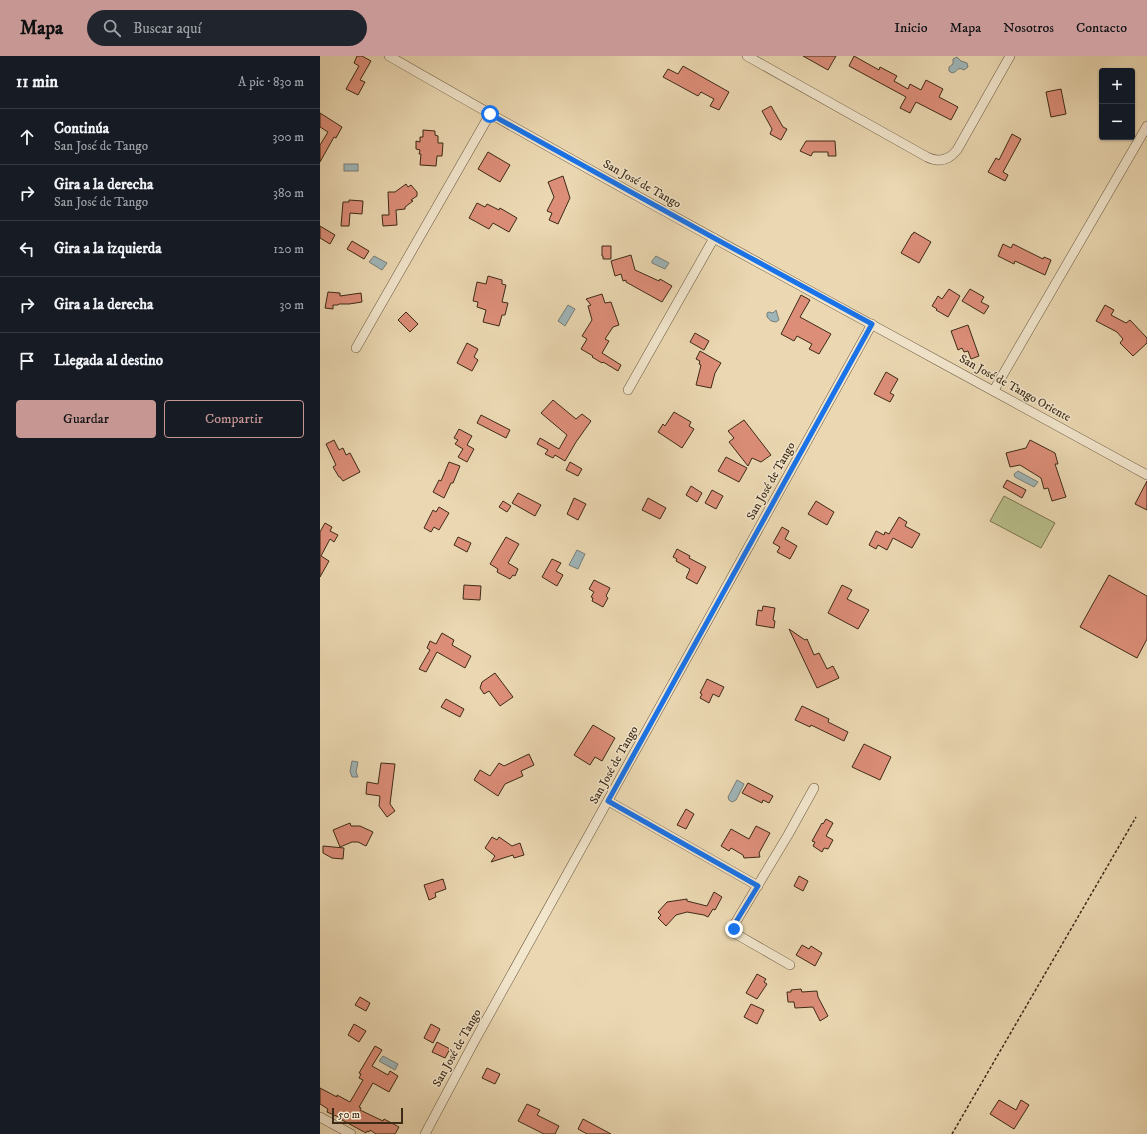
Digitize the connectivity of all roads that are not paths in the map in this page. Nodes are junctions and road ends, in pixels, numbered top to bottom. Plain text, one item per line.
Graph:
1 (389, 56) edge
2 (747, 56) edge
3 (1010, 56) edge
4 (490, 114) junction
5 (1147, 126) edge
6 (714, 238) junction
7 (872, 324) junction
8 (356, 348) dead end
9 (628, 390) dead end
10 (994, 390) junction
11 (1147, 474) edge
12 (814, 788) dead end
13 (608, 801) junction
14 (758, 886) junction
15 (790, 965) dead end
16 (320, 1117) edge
17 (351, 1134) edge
18 (424, 1134) edge

1 - 4 street, San José de Tango
2 - 3 street
4 - 6 street, San José de Tango
4 - 8 street
5 - 10 street
6 - 7 street, San José de Tango
6 - 9 street
7 - 10 street, San José de Tango Oriente
7 - 13 street, San José de Tango
10 - 11 street, San José de Tango Oriente
12 - 14 street
13 - 14 street
13 - 18 street, San José de Tango
14 - 15 street
16 - 17 street

